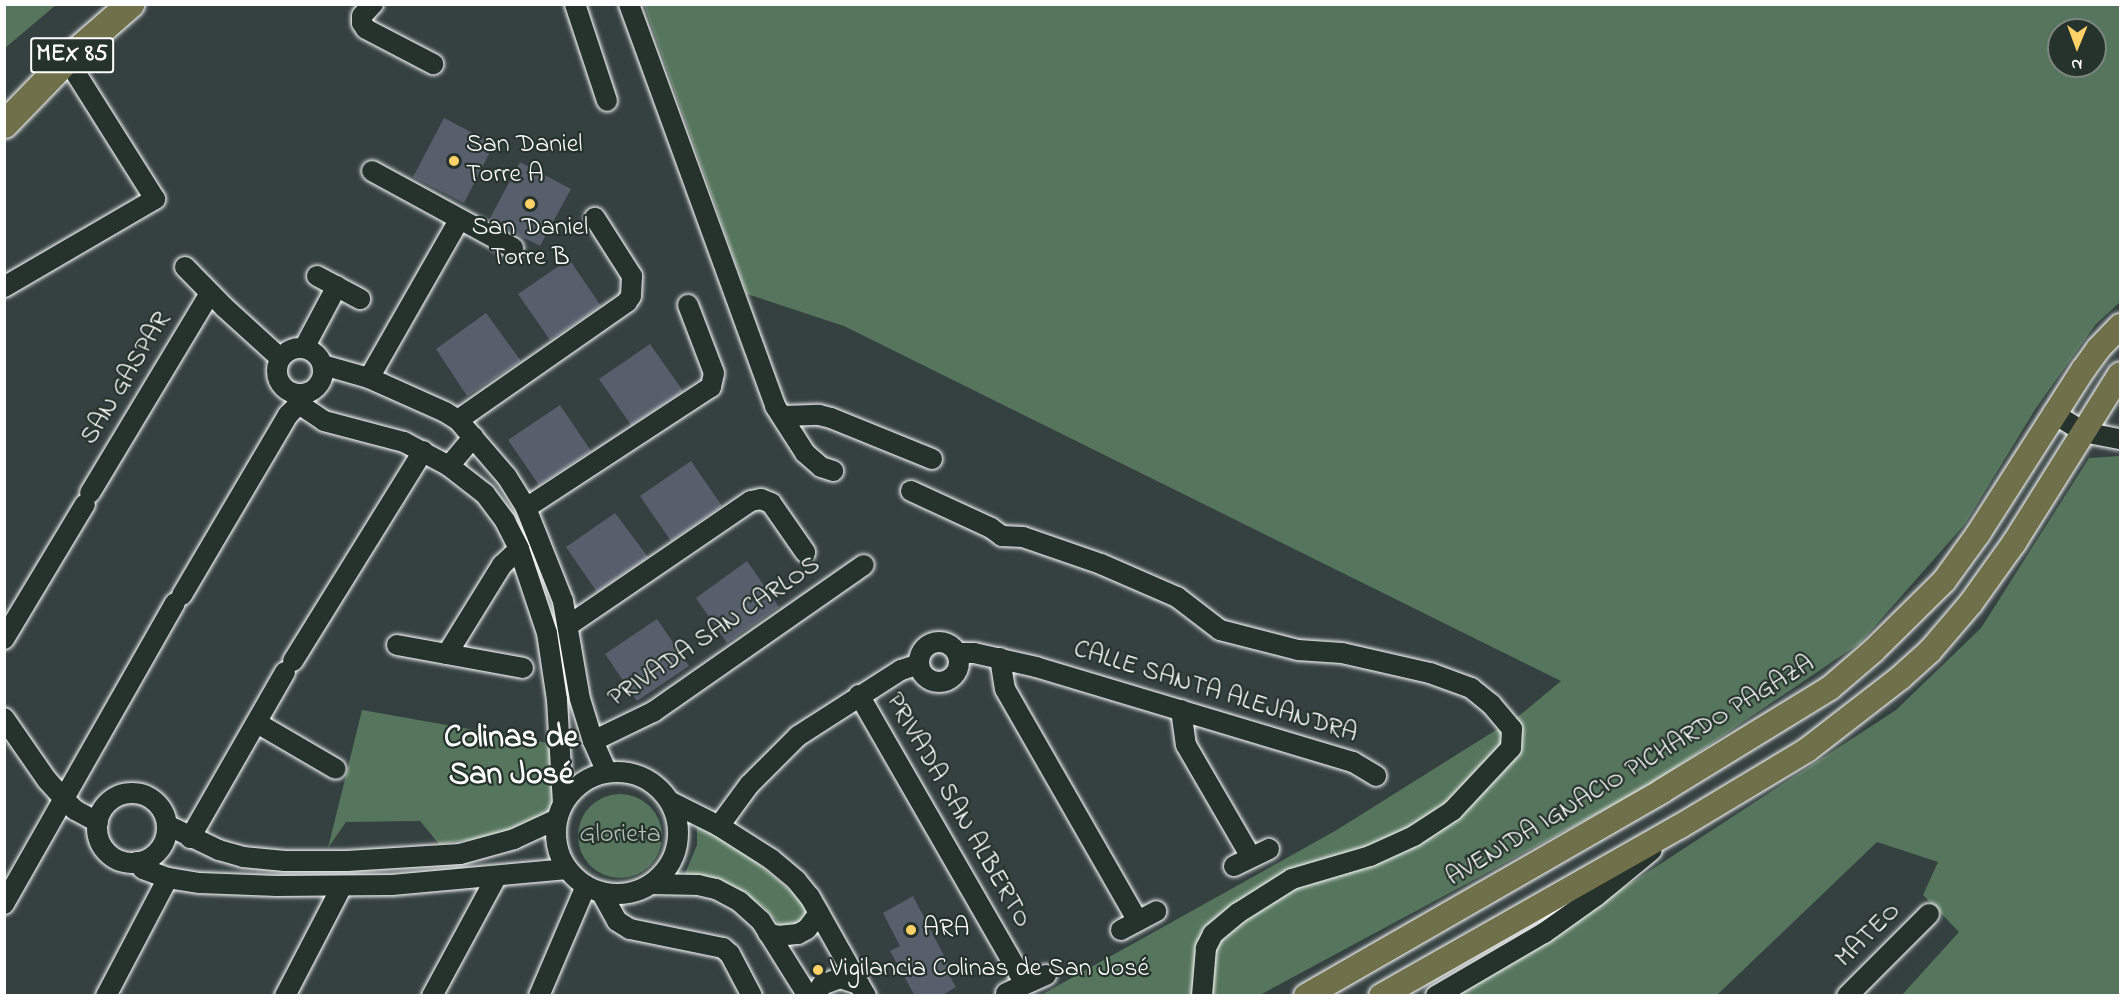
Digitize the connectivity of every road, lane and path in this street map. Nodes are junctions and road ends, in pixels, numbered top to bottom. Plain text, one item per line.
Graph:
1 (130, 4) edge
2 (373, 4) edge
3 (575, 4) edge
4 (629, 4) edge
5 (67, 59) junction
6 (433, 64) dead end
7 (607, 101) dead end
8 (4, 124) edge
9 (372, 171) dead end
10 (595, 218) dead end
11 (459, 220) junction
12 (513, 248) dead end
13 (185, 267) dead end
14 (317, 276) dead end
15 (337, 286) junction
16 (4, 287) edge
17 (210, 293) junction
18 (360, 299) dead end
19 (688, 305) dead end
20 (2121, 326) edge
21 (304, 348) junction
22 (280, 358) junction
23 (323, 365) junction
24 (2121, 374) edge
25 (369, 378) junction
26 (298, 399) junction
27 (2053, 413) junction
28 (784, 416) junction
29 (458, 420) junction
30 (2083, 432) junction
31 (472, 437) junction
32 (2121, 440) edge
33 (423, 451) junction
34 (932, 459) dead end
35 (449, 466) junction
36 (833, 471) dead end
37 (911, 491) dead end
38 (526, 508) junction
39 (519, 549) junction
40 (805, 552) dead end
41 (864, 565) dead end
42 (569, 626) junction
43 (4, 639) edge
44 (398, 645) dead end
45 (957, 653) junction
46 (447, 654) junction
47 (1000, 658) junction
48 (919, 664) junction
49 (523, 668) dead end
50 (576, 674) junction
51 (554, 677) junction
52 (859, 695) junction
53 (1181, 710) junction
54 (4, 718) edge
55 (257, 723) junction
56 (593, 741) junction
57 (336, 769) dead end
58 (607, 772) junction
59 (1376, 776) dead end
60 (63, 798) junction
61 (671, 802) junction
62 (560, 811) junction
63 (98, 822) junction
64 (167, 825) junction
65 (719, 826) junction
66 (1679, 827) junction
67 (190, 838) junction
68 (1269, 849) dead end
69 (137, 862) junction
70 (567, 869) junction
71 (497, 876) junction
72 (168, 878) junction
73 (651, 884) junction
74 (342, 886) junction
75 (594, 889) junction
76 (4, 904) edge
77 (1156, 910) dead end
78 (819, 913) junction
79 (1929, 914) dead end
80 (768, 933) junction
81 (1046, 975) dead end
82 (1025, 984) junction
83 (862, 990) edge
84 (545, 992) edge
85 (1006, 993) dead end
86 (106, 996) edge
87 (285, 996) edge
88 (432, 996) edge
89 (752, 996) edge
90 (808, 996) edge
91 (816, 996) edge
92 (1202, 996) edge
93 (1306, 996) edge
94 (1381, 996) edge
95 (1436, 996) edge
96 (1847, 996) edge

1 - 5 highway, MEX 85
2 - 6 street
3 - 7 street
4 - 28 street
5 - 8 highway, MEX 85
5 - 16 street
9 - 11 street
10 - 29 street
11 - 12 street
11 - 25 street
13 - 17 street
14 - 15 street
15 - 18 street
15 - 21 street
17 - 22 street
17 - 43 street, SAN GASPAR
19 - 38 street
20 - 27 main road, AVENIDA IGNACIO PICHARDO PAGAZA
21 - 22 street
21 - 23 street
22 - 26 street
23 - 25 street
23 - 26 street
24 - 30 main road
25 - 29 street
26 - 33 street
26 - 60 street
27 - 30 street
27 - 93 main road, AVENIDA IGNACIO PICHARDO PAGAZA
28 - 34 street
28 - 36 street
29 - 31 street
30 - 32 street
30 - 66 main road
31 - 35 street
31 - 38 street
33 - 35 street
33 - 55 street
35 - 39 street
37 - 92 street
38 - 42 street
39 - 46 street
39 - 51 street
40 - 42 street
41 - 56 street, PRIVADA SAN CARLOS
42 - 50 street
44 - 46 street
45 - 47 street, CALLE SANTA ALEJANDRA
45 - 48 street
45 - 48 street
46 - 49 street
47 - 53 street, CALLE SANTA ALEJANDRA
47 - 77 street
48 - 52 street
50 - 51 street
50 - 56 street
51 - 62 street
52 - 65 street
52 - 82 street, PRIVADA SAN ALBERTO
53 - 59 street, CALLE SANTA ALEJANDRA
53 - 68 street
54 - 60 street
55 - 57 street
55 - 67 street
56 - 58 street
58 - 61 street
58 - 62 street
60 - 63 street
60 - 76 street
61 - 65 street
61 - 73 street
62 - 67 street
62 - 70 street
63 - 64 street
63 - 69 street
64 - 67 street
64 - 69 street
65 - 78 street
66 - 94 main road
66 - 95 street
69 - 72 street
70 - 71 street
70 - 75 street
71 - 74 street
71 - 88 street
72 - 74 street
72 - 86 street
73 - 75 street
73 - 80 street
74 - 87 street
75 - 84 street
75 - 89 street
78 - 80 street
78 - 83 street
79 - 96 street, MATEO
80 - 90 street
81 - 82 street
82 - 85 street
83 - 91 street

